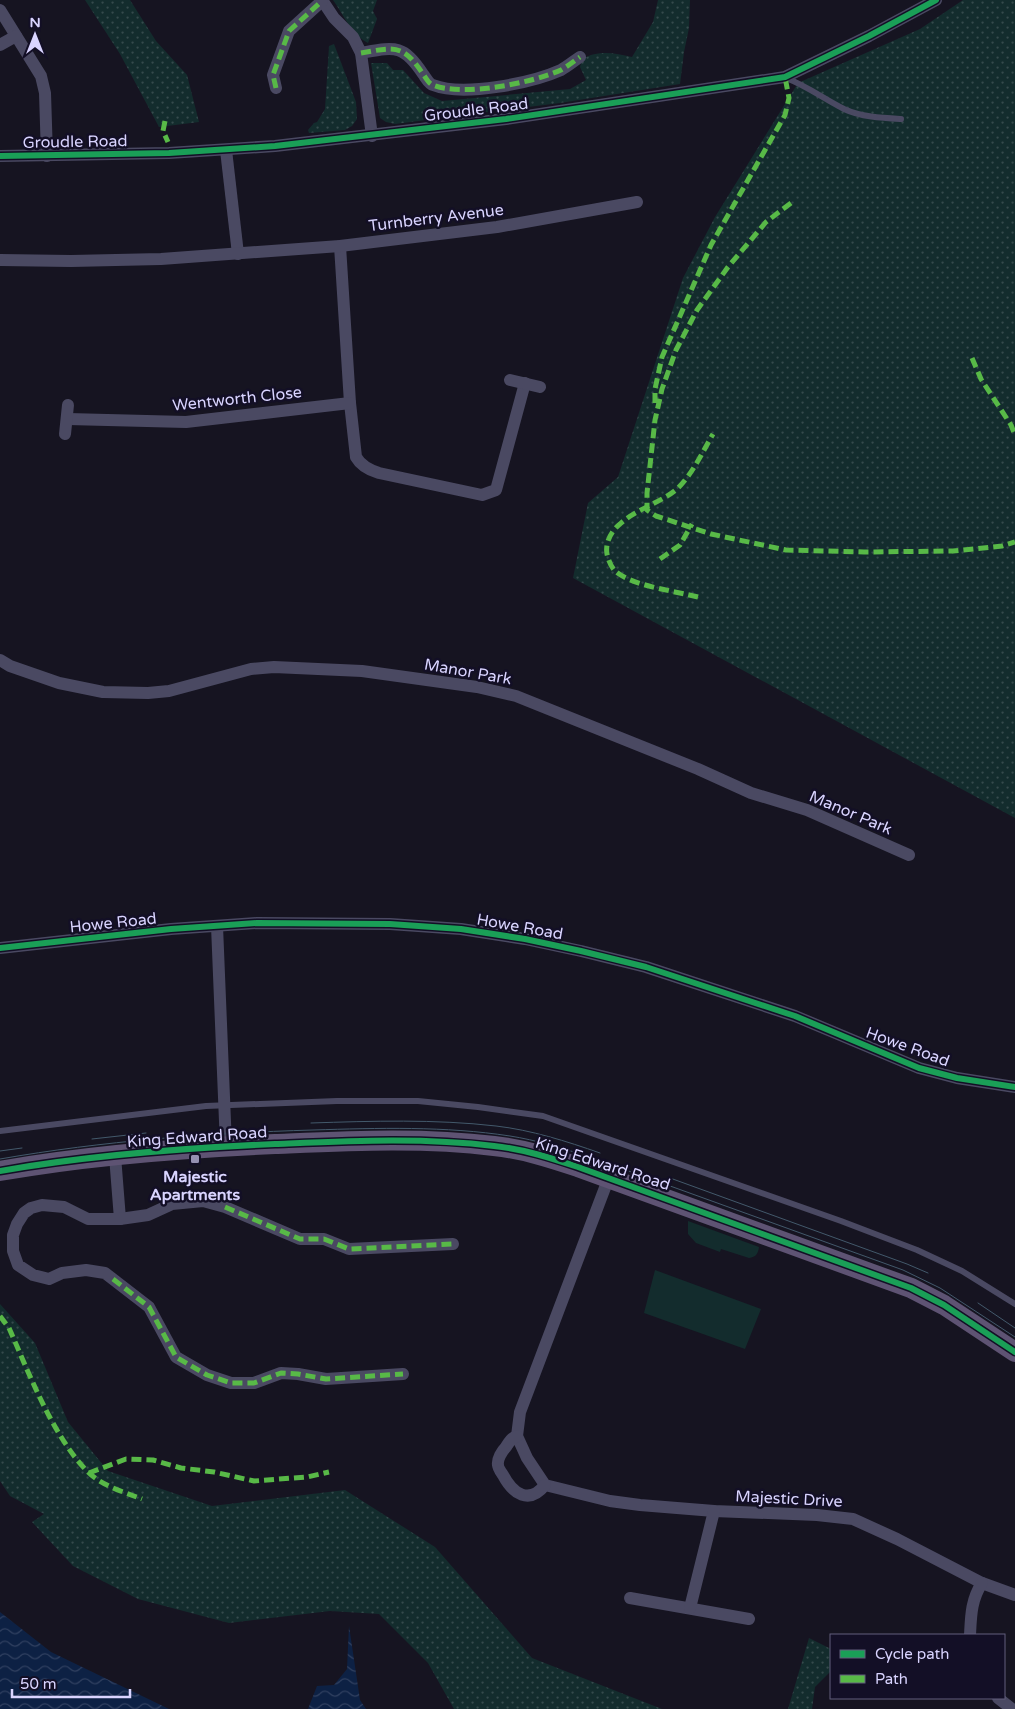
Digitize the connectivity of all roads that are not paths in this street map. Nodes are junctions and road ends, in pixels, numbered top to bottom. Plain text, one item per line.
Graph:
1 (322, 0) edge
2 (936, 0) edge
3 (0, 10) edge
4 (16, 36) junction
5 (0, 45) edge
6 (361, 53) junction
7 (580, 57) dead end
8 (785, 77) junction
9 (276, 88) dead end
10 (901, 119) dead end
11 (372, 136) junction
12 (226, 150) junction
13 (0, 156) edge
14 (47, 156) junction
15 (637, 202) dead end
16 (340, 246) junction
17 (238, 254) junction
18 (0, 260) edge
19 (510, 380) dead end
20 (525, 383) junction
21 (540, 387) dead end
22 (350, 402) junction
23 (68, 405) dead end
24 (68, 419) junction
25 (65, 434) dead end
26 (0, 660) edge
27 (909, 855) dead end
28 (217, 926) junction
29 (0, 948) edge
30 (1015, 1087) edge
31 (223, 1106) junction
32 (0, 1131) edge
33 (226, 1146) junction
34 (115, 1156) junction
35 (0, 1171) edge
36 (609, 1177) junction
37 (120, 1218) junction
38 (453, 1244) dead end
39 (1015, 1304) edge
40 (1013, 1347) edge
41 (403, 1374) dead end
42 (517, 1436) junction
43 (545, 1485) junction
44 (714, 1510) junction
45 (982, 1583) junction
46 (1015, 1595) edge
47 (630, 1598) dead end
48 (690, 1608) junction
49 (749, 1619) dead end
50 (970, 1634) edge
51 (999, 1699) edge
52 (1012, 1709) edge

1 - 6 street
1 - 9 street
2 - 8 street, Groudle Road
3 - 4 street
4 - 5 street
4 - 14 street
6 - 7 street
6 - 11 street
8 - 10 lane
8 - 11 street, Groudle Road
11 - 12 street, Groudle Road
12 - 14 street, Groudle Road
12 - 17 street
13 - 14 street, Groudle Road
15 - 16 street, Turnberry Avenue
16 - 17 street, Turnberry Avenue
16 - 22 street
17 - 18 street, Turnberry Avenue
19 - 20 street
20 - 21 street
20 - 22 street
22 - 24 street, Wentworth Close
23 - 24 street
24 - 25 street
26 - 27 street, Manor Park
28 - 29 street, Howe Road
28 - 30 street, Howe Road
28 - 31 street
31 - 32 lane
31 - 33 street
31 - 39 lane
33 - 34 main road, King Edward Road
33 - 36 main road, King Edward Road
34 - 35 main road, King Edward Road
34 - 37 street
36 - 40 main road, King Edward Road
36 - 42 street
37 - 38 street
37 - 41 street
42 - 43 street
42 - 43 street
43 - 44 street, Majestic Drive
44 - 45 street, Majestic Drive
44 - 48 street
45 - 46 street, Majestic Drive
45 - 50 street
47 - 48 street
48 - 49 street
51 - 52 street

